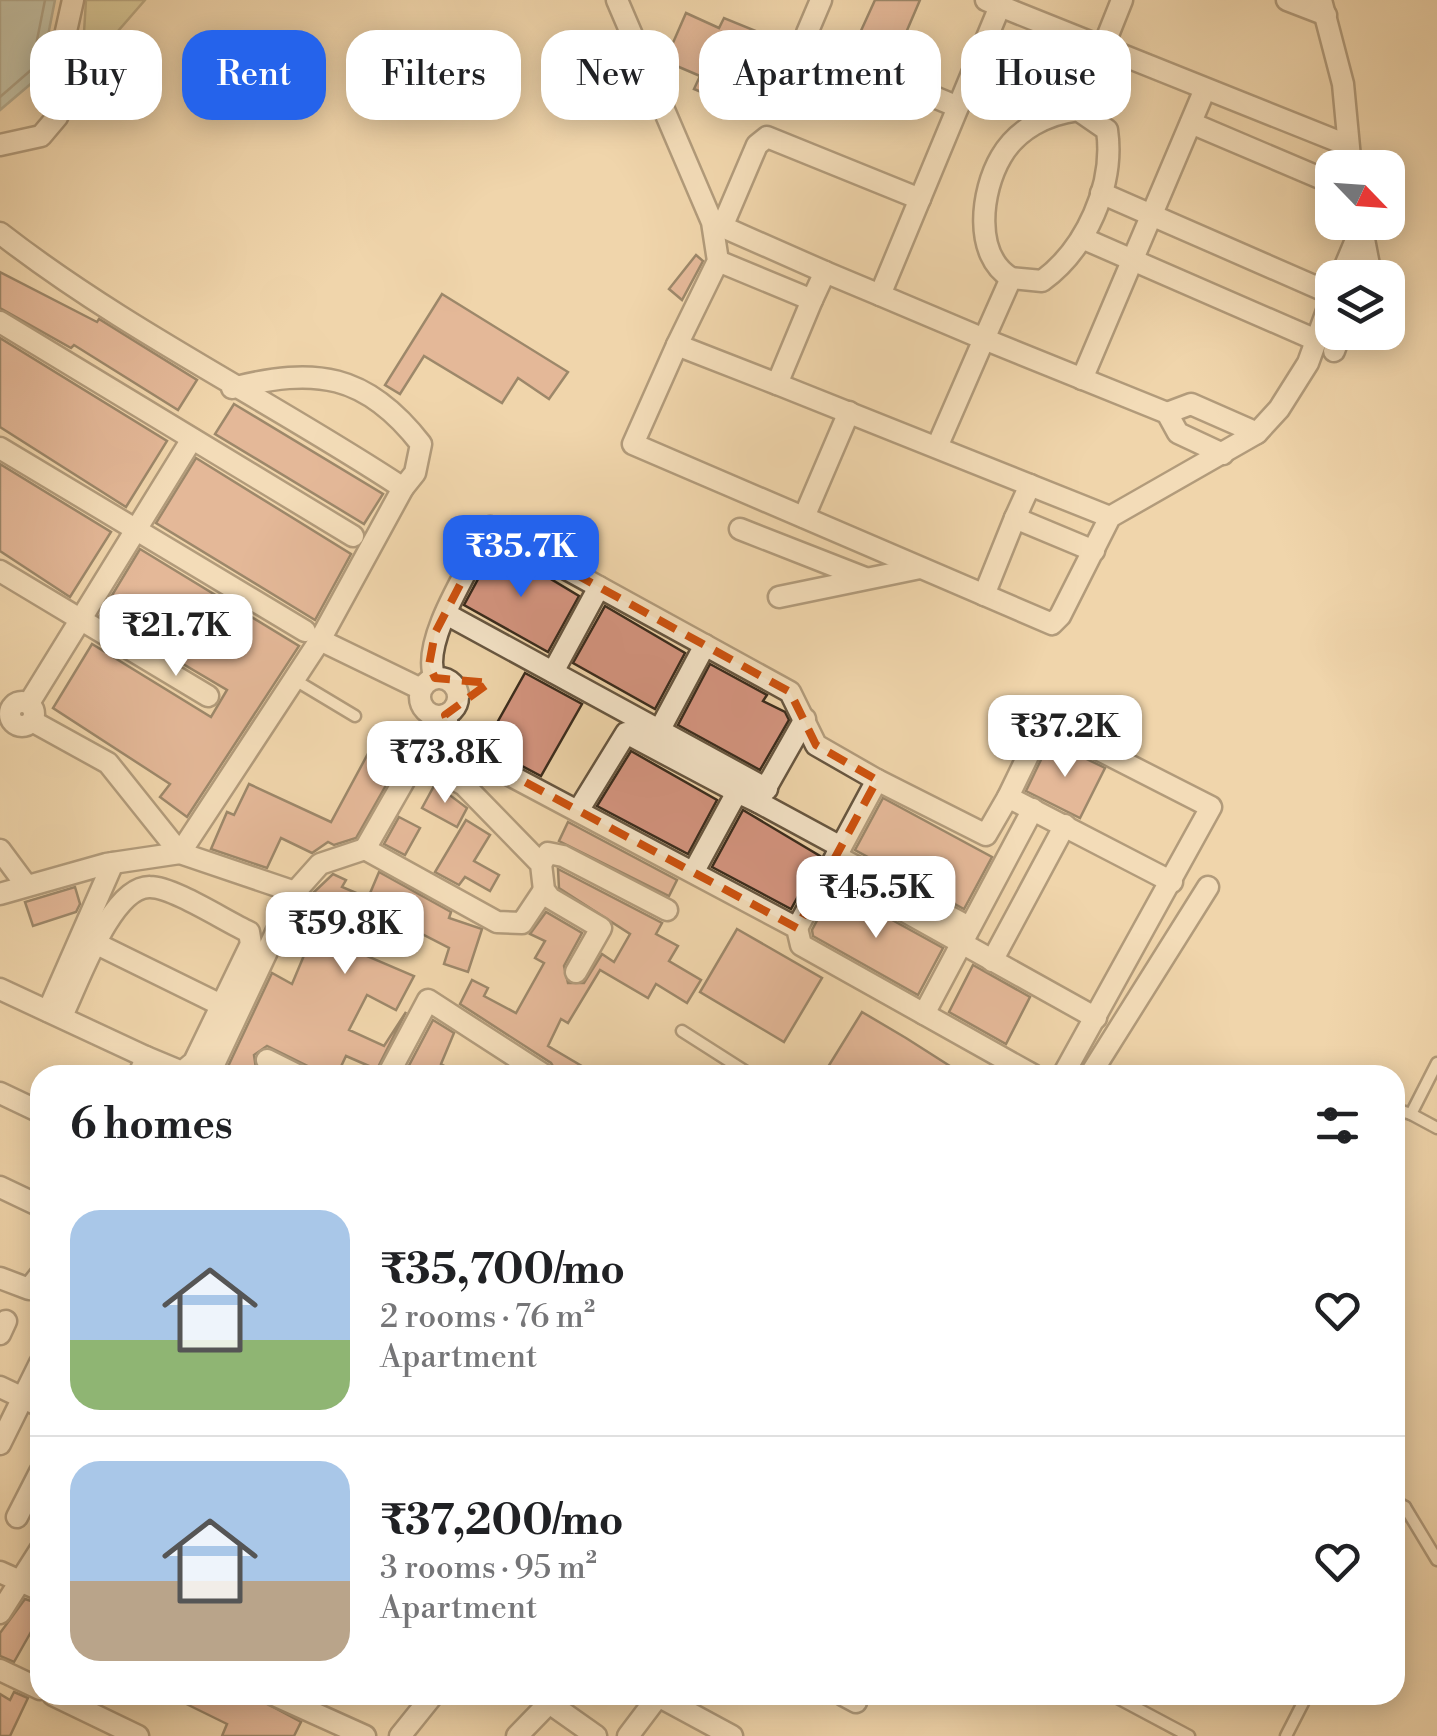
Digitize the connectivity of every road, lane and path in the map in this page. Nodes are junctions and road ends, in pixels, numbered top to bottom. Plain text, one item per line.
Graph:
1 (73, 0) edge
2 (617, 0) edge
3 (821, 0) edge
4 (1122, 0) edge
5 (1287, 0) edge
6 (993, 3) edge
7 (1323, 8) edge
8 (1060, 30) edge
9 (1110, 30) edge
10 (1131, 58) edge
11 (1204, 88) junction
12 (958, 108) junction
13 (1040, 120) edge
14 (1092, 120) edge
15 (1191, 123) junction
16 (1347, 144) junction
17 (0, 145) edge
18 (1348, 150) edge
19 (1315, 176) edge
20 (1101, 193) junction
21 (920, 200) junction
22 (1152, 216) junction
23 (717, 225) junction
24 (0, 232) edge
25 (1082, 238) junction
26 (718, 261) junction
27 (1132, 261) junction
28 (825, 272) junction
29 (1011, 278) junction
30 (1315, 288) edge
31 (880, 295) junction
32 (812, 300) junction
33 (0, 322) edge
34 (1315, 335) edge
35 (984, 339) junction
36 (677, 345) junction
37 (1323, 350) edge
38 (1082, 379) junction
39 (777, 384) junction
40 (232, 388) junction
41 (849, 412) junction
42 (1167, 414) junction
43 (1257, 433) junction
44 (192, 438) junction
45 (937, 447) junction
46 (0, 448) edge
47 (1222, 454) junction
48 (1030, 485) junction
49 (403, 488) junction
50 (804, 517) junction
51 (1110, 517) junction
52 (1015, 518) junction
53 (740, 528) dead end
54 (135, 530) junction
55 (353, 536) dead end
56 (1094, 552) junction
57 (920, 568) junction
58 (0, 571) edge
59 (866, 579) junction
60 (598, 586) junction
61 (984, 596) junction
62 (779, 597) dead end
63 (448, 615) junction
64 (80, 619) junction
65 (312, 635) junction
66 (705, 645) junction
67 (554, 672) junction
68 (294, 680) junction
69 (428, 684) junction
70 (208, 696) dead end
71 (445, 715) junction
72 (355, 716) dead end
73 (805, 719) junction
74 (659, 731) junction
75 (383, 740) dead end
76 (417, 758) junction
77 (877, 780) junction
78 (736, 792) junction
79 (763, 796) junction
80 (1008, 797) junction
81 (1033, 809) junction
82 (578, 811) junction
83 (1066, 825) junction
84 (365, 849) junction
85 (0, 850) edge
86 (180, 854) junction
87 (835, 858) junction
88 (113, 863) junction
89 (540, 864) junction
90 (694, 871) junction
91 (1172, 882) junction
92 (26, 885) junction
93 (1208, 887) dead end
94 (544, 890) junction
95 (295, 892) junction
96 (0, 894) edge
97 (667, 910) dead end
98 (798, 928) junction
99 (965, 935) junction
100 (97, 944) junction
101 (992, 961) junction
102 (1122, 971) junction
103 (576, 972) dead end
104 (0, 990) edge
105 (221, 1005) junction
106 (55, 1013) junction
107 (924, 1014) junction
108 (1096, 1018) junction
109 (1123, 1022) junction
110 (682, 1031) dead end
111 (268, 1060) dead end
112 (1437, 1063) edge
113 (140, 1065) edge
114 (190, 1065) edge
115 (214, 1065) edge
116 (278, 1065) edge
117 (394, 1065) edge
118 (529, 1065) edge
119 (735, 1065) edge
120 (1015, 1065) edge
121 (1069, 1065) edge
122 (1096, 1065) edge
123 (0, 1093) edge
124 (30, 1107) edge
125 (1405, 1112) edge
126 (1411, 1114) junction
127 (1437, 1128) edge
128 (0, 1187) edge
129 (30, 1201) edge
130 (0, 1278) edge
131 (30, 1287) edge
132 (0, 1386) edge
133 (30, 1401) edge
134 (30, 1405) edge
135 (0, 1444) edge
136 (30, 1492) edge
137 (1405, 1512) edge
138 (17, 1517) dead end
139 (1437, 1560) edge
140 (0, 1572) edge
141 (30, 1586) edge
142 (30, 1587) edge
143 (0, 1614) edge
144 (0, 1670) edge
145 (30, 1684) edge
146 (74, 1705) edge
147 (296, 1705) edge
148 (425, 1705) edge
149 (539, 1705) edge
150 (552, 1705) edge
151 (651, 1705) edge
152 (675, 1705) edge
153 (1131, 1705) edge
154 (1302, 1705) edge
155 (138, 1736) edge
156 (365, 1736) edge
157 (400, 1736) edge
158 (517, 1736) edge
159 (596, 1736) edge
160 (628, 1736) edge
161 (732, 1736) edge
162 (1189, 1736) edge
163 (1286, 1736) edge

1 - 17 street
2 - 23 street
3 - 12 street
4 - 9 street
5 - 7 street
6 - 8 street
6 - 12 street
7 - 16 street
10 - 11 street
11 - 15 street
11 - 16 street
12 - 21 street
13 - 29 street
14 - 20 street
15 - 19 street
15 - 22 street
16 - 18 street
20 - 22 street
20 - 25 street
21 - 23 street
21 - 31 street
22 - 27 street
22 - 30 street
23 - 26 street
23 - 28 street
24 - 40 street
25 - 27 street
25 - 29 street
26 - 32 street
26 - 36 street
27 - 34 street
27 - 38 street
28 - 31 street
28 - 32 street
29 - 35 street
31 - 35 street
32 - 39 street
33 - 44 street
35 - 38 street
35 - 45 street
36 - 39 street
36 - 50 street
37 - 43 street
38 - 42 street
39 - 41 street
40 - 49 street
40 - 49 street
41 - 45 street
41 - 50 street
42 - 43 street
42 - 47 street
43 - 47 street
44 - 54 street
44 - 55 street
45 - 48 street
46 - 54 street
47 - 51 street
48 - 51 street
48 - 52 street
49 - 65 street
50 - 57 street
51 - 56 street
52 - 56 street
52 - 61 street
53 - 59 street
54 - 64 street
54 - 65 street
56 - 61 street
57 - 59 street
57 - 61 street
58 - 64 street
59 - 62 street
60 - 63 street
60 - 66 street
60 - 67 street
63 - 67 street
63 - 69 street
64 - 70 street
64 - 86 street
65 - 68 street
65 - 69 street
66 - 73 street
66 - 74 street
67 - 74 street
68 - 72 lane
68 - 86 street
69 - 71 street
69 - 71 street
71 - 82 street
73 - 77 street
73 - 79 street
74 - 79 street
75 - 76 street
76 - 84 street
76 - 89 street
77 - 80 street
77 - 87 street
78 - 79 street
78 - 82 street
78 - 90 street
79 - 87 street
80 - 81 street
80 - 91 street
81 - 83 street
81 - 99 street
82 - 90 street
83 - 91 street
83 - 101 street
84 - 94 street
84 - 95 street
85 - 92 street
86 - 88 street
86 - 95 street
87 - 98 street
87 - 99 street
88 - 92 street
88 - 106 street
89 - 94 street
89 - 97 street
90 - 98 street
91 - 102 street
92 - 96 street
93 - 109 street
94 - 103 street
95 - 115 street
98 - 107 street
99 - 101 street
99 - 107 street
100 - 105 street
100 - 105 street
100 - 106 street
101 - 108 street
102 - 108 street
102 - 109 street
104 - 106 street
105 - 114 street
106 - 113 street
107 - 120 street
108 - 121 street
109 - 122 street
110 - 119 lane
111 - 116 street
112 - 126 lane
117 - 118 street
123 - 124 street
125 - 126 lane
126 - 127 lane
128 - 129 street
130 - 131 street
132 - 133 street
134 - 135 street
136 - 138 street
137 - 139 lane
140 - 141 street
142 - 143 street
144 - 145 street
146 - 155 street
147 - 156 street
148 - 157 street
149 - 158 street
150 - 159 street
151 - 160 street
152 - 161 street
153 - 162 lane
154 - 163 lane

